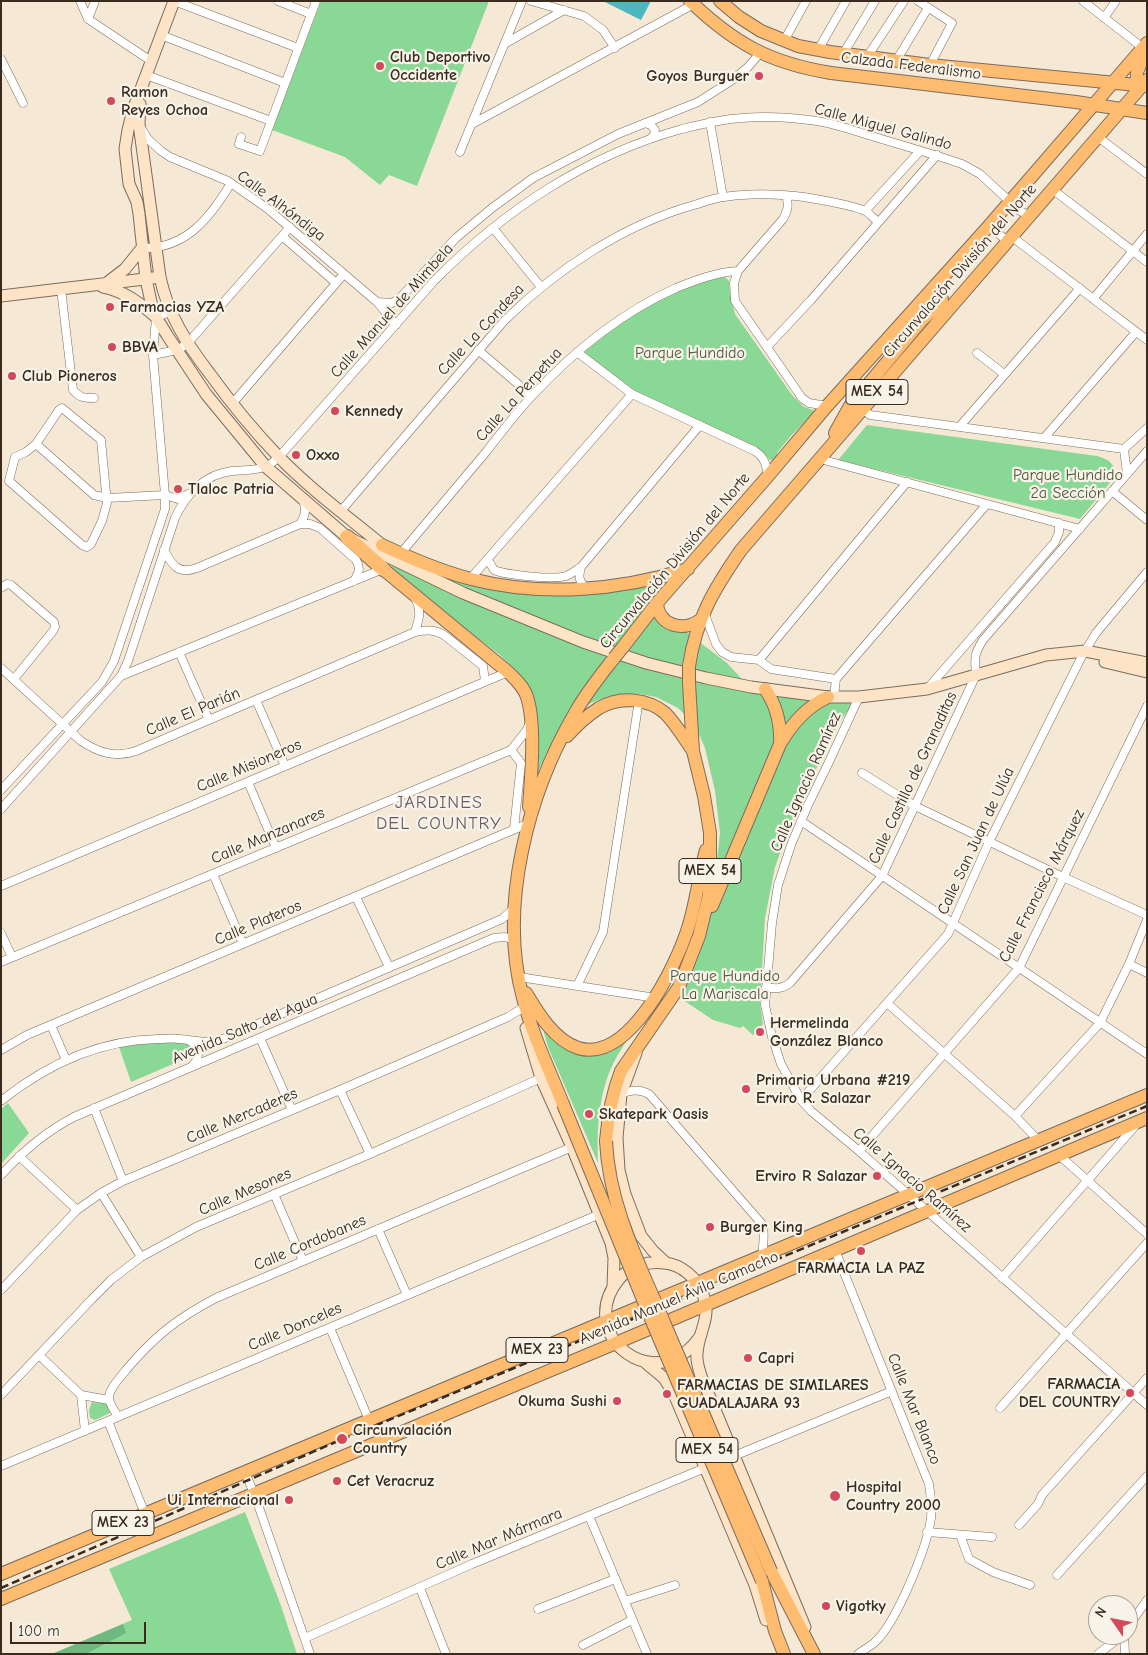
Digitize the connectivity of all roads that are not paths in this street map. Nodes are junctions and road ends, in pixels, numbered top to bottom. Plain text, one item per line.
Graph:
1 (80, 1) edge
2 (95, 1) edge
3 (174, 1) edge
4 (278, 1) edge
5 (316, 1) edge
6 (522, 1) edge
7 (531, 1) edge
8 (720, 1) edge
9 (806, 1) edge
10 (846, 1) edge
11 (875, 1) edge
12 (904, 1) edge
13 (918, 1) edge
14 (1083, 1) edge
15 (1116, 1) edge
16 (692, 3) edge
17 (928, 8) junction
18 (564, 10) junction
19 (311, 14) junction
20 (1104, 18) junction
21 (88, 19) junction
22 (161, 35) junction
23 (784, 42) junction
24 (506, 43) junction
25 (1145, 47) edge
26 (298, 48) junction
27 (615, 48) junction
28 (818, 50) junction
29 (760, 53) junction
30 (843, 54) junction
31 (867, 57) junction
32 (1, 60) edge
33 (151, 61) junction
34 (896, 61) junction
35 (930, 65) junction
36 (146, 75) junction
37 (1114, 82) junction
38 (285, 83) junction
39 (1141, 86) edge
40 (23, 104) dead end
41 (1095, 105) junction
42 (1110, 106) junction
43 (1123, 108) junction
44 (1147, 112) edge
45 (663, 116) junction
46 (135, 122) junction
47 (271, 122) junction
48 (710, 122) junction
49 (646, 123) junction
50 (472, 124) junction
51 (666, 134) junction
52 (1098, 137) junction
53 (242, 138) dead end
54 (650, 139) junction
55 (920, 151) junction
56 (460, 152) dead end
57 (937, 155) junction
58 (144, 164) junction
59 (1147, 174) edge
60 (127, 176) junction
61 (231, 183) junction
62 (1052, 189) junction
63 (786, 195) junction
64 (723, 197) junction
65 (1010, 202) junction
66 (865, 211) junction
67 (1030, 216) junction
68 (878, 222) junction
69 (290, 227) junction
70 (988, 227) junction
71 (493, 228) junction
72 (1147, 234) edge
73 (282, 236) junction
74 (1011, 236) junction
75 (142, 248) junction
76 (156, 249) junction
77 (1133, 251) junction
78 (1147, 262) edge
79 (738, 271) junction
80 (344, 274) junction
81 (160, 277) junction
82 (146, 279) junction
83 (336, 283) junction
84 (100, 285) junction
85 (541, 288) junction
86 (1080, 288) junction
87 (61, 289) junction
88 (1, 296) edge
89 (1093, 299) junction
90 (377, 302) junction
91 (916, 306) junction
92 (170, 312) junction
93 (156, 317) junction
94 (396, 325) junction
95 (1136, 332) junction
96 (1147, 340) edge
97 (188, 344) junction
98 (767, 347) junction
99 (176, 350) junction
100 (478, 350) junction
101 (577, 352) junction
102 (977, 353) dead end
103 (153, 355) junction
104 (1004, 374) junction
105 (632, 394) junction
106 (532, 396) junction
107 (94, 398) dead end
108 (232, 404) junction
109 (827, 406) junction
110 (863, 409) junction
111 (700, 425) junction
112 (960, 426) junction
113 (1147, 428) edge
114 (1044, 438) junction
115 (36, 444) junction
116 (1124, 449) junction
117 (1147, 451) edge
118 (279, 457) junction
119 (820, 459) junction
120 (266, 467) junction
121 (1127, 474) junction
122 (768, 476) junction
123 (907, 482) junction
124 (1112, 491) junction
125 (190, 493) junction
126 (165, 495) junction
127 (107, 498) junction
128 (303, 499) junction
129 (987, 504) junction
130 (340, 512) junction
131 (1147, 520) edge
132 (1059, 523) junction
133 (300, 524) junction
134 (1080, 528) junction
135 (347, 538) junction
136 (382, 545) joint
137 (164, 550) junction
138 (403, 559) junction
139 (488, 560) junction
140 (580, 568) junction
141 (383, 569) junction
142 (688, 569) junction
143 (1147, 572) edge
144 (470, 579) junction
145 (354, 581) junction
146 (1, 588) edge
147 (589, 590) junction
148 (414, 596) junction
149 (658, 603) junction
150 (702, 616) junction
151 (415, 632) junction
152 (179, 652) junction
153 (1081, 653) junction
154 (758, 660) junction
155 (1147, 663) edge
156 (1, 668) edge
157 (508, 672) junction
158 (1147, 672) edge
159 (976, 675) junction
160 (121, 676) junction
161 (14, 679) junction
162 (836, 679) junction
163 (485, 681) junction
164 (765, 689) junction
165 (927, 689) junction
166 (831, 697) junction
167 (859, 697) junction
168 (256, 700) junction
169 (638, 700) junction
170 (1147, 706) edge
171 (209, 720) junction
172 (531, 720) junction
173 (62, 725) junction
174 (71, 732) junction
175 (780, 744) junction
176 (559, 746) junction
177 (511, 750) junction
178 (693, 751) junction
179 (526, 762) junction
180 (285, 766) junction
181 (862, 773) dead end
182 (248, 782) junction
183 (1, 790) edge
184 (916, 806) junction
185 (1, 809) edge
186 (801, 821) junction
187 (528, 824) junction
188 (514, 829) junction
189 (710, 833) junction
190 (989, 842) junction
191 (276, 848) junction
192 (213, 874) junction
193 (882, 876) junction
194 (1063, 877) junction
195 (1, 886) edge
196 (356, 897) junction
197 (516, 902) junction
198 (1147, 915) edge
199 (1147, 920) edge
200 (702, 924) junction
201 (953, 924) junction
202 (1, 933) edge
203 (514, 940) junction
204 (243, 944) junction
205 (12, 957) junction
206 (1, 962) edge
207 (1129, 964) junction
208 (389, 967) junction
209 (1019, 968) junction
210 (1147, 973) edge
211 (519, 977) junction
212 (347, 986) junction
213 (577, 986) junction
214 (766, 987) junction
215 (352, 998) junction
216 (656, 998) junction
217 (522, 1003) junction
218 (887, 1003) junction
219 (1100, 1023) junction
220 (51, 1025) junction
221 (260, 1038) junction
222 (188, 1040) junction
223 (639, 1045) junction
224 (1, 1050) edge
225 (944, 1053) junction
226 (1147, 1054) edge
227 (66, 1060) junction
228 (190, 1068) junction
229 (541, 1078) junction
230 (340, 1090) junction
231 (622, 1094) junction
232 (1147, 1095) edge
233 (801, 1100) junction
234 (1, 1101) edge
235 (94, 1108) junction
236 (292, 1110) junction
237 (1015, 1116) junction
238 (1143, 1120) edge
239 (1038, 1140) junction
240 (572, 1147) junction
241 (859, 1151) junction
242 (370, 1154) junction
243 (1059, 1154) junction
244 (19, 1156) junction
245 (1, 1175) edge
246 (124, 1180) junction
247 (1087, 1180) junction
248 (101, 1193) junction
249 (274, 1194) junction
250 (908, 1194) junction
251 (77, 1210) junction
252 (926, 1211) junction
253 (600, 1214) junction
254 (378, 1229) junction
255 (1147, 1234) edge
256 (646, 1243) junction
257 (1147, 1243) edge
258 (835, 1250) junction
259 (613, 1254) junction
260 (763, 1254) junction
261 (141, 1256) junction
262 (303, 1261) junction
263 (666, 1263) junction
264 (1002, 1278) junction
265 (697, 1283) junction
266 (613, 1287) junction
267 (1, 1290) edge
268 (407, 1295) junction
269 (706, 1305) junction
270 (606, 1321) junction
271 (330, 1328) junction
272 (1066, 1334) junction
273 (701, 1335) junction
274 (616, 1343) junction
275 (39, 1355) junction
276 (645, 1362) junction
277 (1147, 1378) edge
278 (892, 1390) junction
279 (1133, 1393) junction
280 (1, 1395) edge
281 (81, 1395) junction
282 (709, 1395) junction
283 (109, 1400) junction
284 (1147, 1405) edge
285 (1000, 1408) dead end
286 (680, 1409) junction
287 (118, 1417) junction
288 (369, 1420) junction
289 (108, 1421) junction
290 (85, 1431) junction
291 (734, 1456) junction
292 (1, 1466) edge
293 (705, 1468) junction
294 (245, 1472) junction
295 (1147, 1476) edge
296 (254, 1494) junction
297 (145, 1514) junction
298 (589, 1516) junction
299 (1019, 1525) dead end
300 (927, 1532) junction
301 (960, 1535) junction
302 (992, 1537) dead end
303 (1, 1574) edge
304 (1057, 1575) dead end
305 (615, 1579) junction
306 (675, 1585) dead end
307 (1030, 1586) dead end
308 (420, 1588) junction
309 (1, 1599) edge
310 (1147, 1600) edge
311 (625, 1601) junction
312 (538, 1609) dead end
313 (1138, 1612) edge
314 (632, 1620) junction
315 (304, 1638) junction
316 (583, 1645) dead end
317 (1110, 1645) edge
318 (813, 1651) edge
319 (310, 1654) edge
320 (446, 1654) edge
321 (647, 1654) edge
322 (777, 1654) edge
323 (784, 1654) edge
324 (858, 1654) edge
325 (1098, 1654) edge

1 - 21 street
2 - 21 street
3 - 22 main road
3 - 26 street
4 - 19 street
5 - 19 street
6 - 24 street
7 - 18 street
8 - 23 main road, Calzada Federalismo
9 - 23 street
10 - 28 street
11 - 30 street
12 - 31 street
13 - 17 street
14 - 20 street
15 - 20 street
16 - 27 street
16 - 29 main road, Calzada Federalismo
17 - 34 street
17 - 35 street
18 - 24 street
18 - 27 street
19 - 26 street
20 - 25 street
21 - 33 street
22 - 33 main road
22 - 38 street
23 - 28 main road, Calzada Federalismo
24 - 50 street
25 - 37 main road, Circunvalación División del Norte / MEX 54
25 - 39 main road
26 - 38 street
27 - 50 street
28 - 30 main road, Calzada Federalismo
29 - 41 main road, Calzada Federalismo
29 - 45 street, Calle Manuel de Mimbela
30 - 31 main road, Calzada Federalismo
31 - 34 main road, Calzada Federalismo
32 - 40 street
33 - 36 main road
34 - 35 main road, Calzada Federalismo
35 - 37 main road, Calzada Federalismo
36 - 46 main road
36 - 47 street
37 - 39 main road, Calzada Federalismo
37 - 41 main road, Circunvalación División del Norte / MEX 54
37 - 42 main road
38 - 47 street
39 - 43 main road, Circunvalación División del Norte / MEX 54
39 - 44 main road
41 - 42 main road, Calzada Federalismo
41 - 65 main road, Circunvalación División del Norte / MEX 54
42 - 43 main road, Calzada Federalismo
42 - 62 main road
43 - 44 main road, Calzada Federalismo
43 - 52 main road, Circunvalación División del Norte / MEX 54
45 - 49 street, Calle Manuel de Mimbela
45 - 51 street
46 - 58 main road
46 - 60 main road
46 - 61 street, Calle Alhóndiga
47 - 53 street
48 - 51 street, Calle Manuel de Mimbela
48 - 55 street, Calle Miguel Galindo
48 - 64 street
49 - 54 street
49 - 90 street, Calle Manuel de Mimbela
50 - 56 street
51 - 54 street, Calle Manuel de Mimbela
52 - 59 street
52 - 62 main road, Circunvalación División del Norte / MEX 54
54 - 71 street, Calle Manuel de Mimbela
55 - 57 street, Calle Miguel Galindo
55 - 66 street
57 - 65 street, Calle Miguel Galindo
57 - 68 street
58 - 60 main road
58 - 76 main road
60 - 75 main road
61 - 69 street, Calle Alhóndiga
61 - 76 street
62 - 67 main road, Circunvalación División del Norte / MEX 54
62 - 77 street
63 - 64 street, Calle La Condesa
63 - 66 street, Calle La Condesa
63 - 79 street
64 - 85 street, Calle La Condesa
65 - 67 street, Calle Miguel Galindo
65 - 70 main road, Circunvalación División del Norte / MEX 54
66 - 68 street, Calle La Condesa
67 - 74 main road, Circunvalación División del Norte / MEX 54
68 - 98 street
69 - 73 street
69 - 80 street, Calle Alhóndiga
70 - 74 street
70 - 91 main road, Circunvalación División del Norte / MEX 54
71 - 85 street
71 - 94 street, Calle Manuel de Mimbela
72 - 77 street
73 - 83 street, Calle Alhóndiga
73 - 97 street
74 - 86 street
74 - 110 main road, Circunvalación División del Norte / MEX 54
75 - 76 street
75 - 82 main road
75 - 84 main road
76 - 81 main road
77 - 78 street
77 - 89 street
79 - 98 street
79 - 101 street, Calle La Perpetua
80 - 83 street
80 - 90 street, Calle Alhóndiga
81 - 82 main road
81 - 92 main road
82 - 84 main road
82 - 93 main road
83 - 108 street
84 - 87 main road
84 - 93 main road
85 - 100 street, Calle La Condesa
86 - 89 street
86 - 104 street
87 - 88 main road
87 - 107 street
89 - 95 street
90 - 94 street, Calle Alhóndiga
91 - 109 main road, Circunvalación División del Norte / MEX 54
91 - 119 main road
92 - 93 street
92 - 97 main road
93 - 99 main road
93 - 103 street
94 - 118 street, Calle Manuel de Mimbela
95 - 96 street
95 - 114 street
97 - 99 street
97 - 108 main road
98 - 109 street
99 - 103 street
99 - 120 main road
100 - 106 street
100 - 130 street, Calle La Condesa
101 - 105 street
101 - 106 street, Calle La Perpetua
102 - 104 street
103 - 126 street
104 - 112 street
105 - 111 street
105 - 139 street
106 - 138 street, Calle La Perpetua
108 - 118 main road
109 - 122 main road, Circunvalación División del Norte / MEX 54
110 - 112 street
110 - 119 main road, Circunvalación División del Norte / MEX 54
111 - 122 street
111 - 140 street
112 - 114 street
113 - 116 street
114 - 116 street
115 - 127 street
115 - 127 street
115 - 127 street
116 - 121 street
117 - 121 street
118 - 120 street, Calle Manuel de Mimbela
118 - 130 main road
119 - 123 street
119 - 150 main road, Circunvalación División del Norte / MEX 54
120 - 125 street
120 - 128 main road
121 - 124 street
122 - 142 main road, Circunvalación División del Norte / MEX 54
123 - 129 street
123 - 154 street
124 - 131 street
124 - 134 street
125 - 126 street
125 - 137 street
126 - 127 street
126 - 173 street
128 - 133 street
128 - 135 main road
129 - 132 street
129 - 162 street
130 - 136 main road
132 - 134 street
132 - 165 street
133 - 137 street
133 - 145 street
134 - 159 street
135 - 138 main road
135 - 141 highway
136 - 138 main road
137 - 160 street
138 - 144 main road
138 - 164 main road
139 - 140 street
139 - 144 street
140 - 147 street
141 - 145 street
141 - 148 main road
142 - 147 main road
142 - 149 main road, Circunvalación División del Norte / MEX 54
143 - 153 street, Calle San Juan de Ulúa
144 - 147 main road
145 - 152 street
146 - 161 street
148 - 151 street
148 - 157 main road
149 - 150 main road
149 - 176 main road, Circunvalación División del Norte / MEX 54, bridge
150 - 154 street
150 - 178 main road, Circunvalación División del Norte / MEX 54, bridge
151 - 163 street
151 - 168 street, Calle El Parián
152 - 160 street
152 - 171 street
153 - 155 main road
153 - 158 main road
153 - 159 main road
153 - 190 street, Calle San Juan de Ulúa
154 - 162 street
156 - 161 street, Calle El Parián
157 - 163 street, Calle Misioneros
157 - 172 main road
159 - 165 main road
159 - 184 street, Calle Castillo de Granaditas
160 - 174 street
161 - 173 street, Calle El Parián
162 - 166 street
163 - 180 street, Calle Misioneros
164 - 166 main road
164 - 175 main road
165 - 167 main road
166 - 167 main road
166 - 175 main road
167 - 186 street, Calle Ignacio Ramírez
168 - 171 street, Calle El Parián
168 - 180 street
169 - 176 main road
169 - 178 main road
169 - 213 street
170 - 194 street, Calle Francisco Márquez
171 - 174 street, Calle El Parián
172 - 177 street, Calle Manzanares
172 - 179 main road
173 - 174 street, Calle El Parián
173 - 183 street
174 - 185 street
175 - 200 main road
176 - 187 main road, Circunvalación División del Norte / MEX 54
177 - 179 street
177 - 191 street, Calle Manzanares
178 - 189 main road, Circunvalación División del Norte / MEX 54
179 - 187 main road
179 - 188 street
180 - 182 street, Calle Misioneros
181 - 184 street
182 - 191 street
182 - 195 street, Calle Misioneros
184 - 190 street
184 - 193 street, Calle Castillo de Granaditas
186 - 193 street
186 - 214 street, Calle Ignacio Ramírez
187 - 188 street, Calle Plateros
187 - 197 main road, Circunvalación División del Norte / MEX 54
188 - 196 street, Calle Plateros
189 - 200 main road, Circunvalación División del Norte / MEX 54
189 - 216 main road
190 - 194 street
190 - 201 street, Calle San Juan de Ulúa
191 - 192 street, Calle Manzanares
192 - 204 street
192 - 205 street, Calle Manzanares
193 - 201 street
193 - 214 street, Calle Castillo de Granaditas
194 - 198 street
194 - 209 street, Calle Francisco Márquez
196 - 204 street, Calle Plateros
196 - 208 street
197 - 203 main road, Circunvalación División del Norte / MEX 54
197 - 208 street, Avenida Salto del Agua
199 - 207 street
200 - 223 main road, Circunvalación División del Norte / MEX 54
201 - 209 street
201 - 218 street, Calle San Juan de Ulúa
202 - 205 street
203 - 211 main road, Circunvalación División del Norte / MEX 54
203 - 215 street, Avenida Salto del Agua
204 - 220 street, Calle Plateros
205 - 206 street, Calle Manzanares
207 - 210 street
207 - 219 street
208 - 212 street, Avenida Salto del Agua
209 - 219 street
209 - 225 street, Calle Francisco Márquez
211 - 213 street
211 - 216 main road
211 - 217 main road, Circunvalación División del Norte / MEX 54
212 - 215 street
212 - 222 street, Avenida Salto del Agua
213 - 216 street
214 - 233 street, Calle Ignacio Ramírez
215 - 221 street, Avenida Salto del Agua
217 - 229 main road, MEX 54
217 - 230 street, Calle Mercaderes
217 - 323 main road, Circunvalación División del Norte / MEX 54, bridge
218 - 225 street
218 - 233 street, Calle San Juan de Ulúa
219 - 226 street
219 - 237 street
220 - 224 street, Calle Plateros
220 - 227 street
221 - 228 street, Avenida Salto del Agua
221 - 236 street
222 - 227 street, Avenida Salto del Agua
222 - 228 street
223 - 231 main road, MEX 54
223 - 318 main road, Circunvalación División del Norte / MEX 54, bridge
225 - 237 street
225 - 241 street, Calle Francisco Márquez
227 - 234 street, Avenida Salto del Agua
228 - 235 street, Avenida Salto del Agua
229 - 240 main road, MEX 54
229 - 242 street, Calle Mesones
230 - 236 street, Calle Mercaderes
230 - 242 street
231 - 256 main road, MEX 54
231 - 260 street
232 - 239 main road, Avenida Manuel Ávila Camacho
233 - 241 street, Calle Ignacio Ramírez
235 - 244 street, Avenida Salto del Agua
235 - 246 street
236 - 246 street, Calle Mercaderes
237 - 239 street
238 - 243 main road, Avenida Manuel Ávila Camacho
238 - 247 street
239 - 250 main road, Avenida Manuel Ávila Camacho
240 - 253 main road, MEX 54
240 - 254 street, Calle Cordobanes
241 - 250 street, Calle Ignacio Ramírez
242 - 249 street, Calle Mesones
243 - 247 street
243 - 252 main road, Avenida Manuel Ávila Camacho
244 - 245 street, Avenida Salto del Agua
244 - 251 street
246 - 248 street, Calle Mercaderes
247 - 255 street
247 - 264 street
248 - 251 street, Calle Mercaderes
248 - 261 street
249 - 261 street, Calle Mesones
249 - 262 street
250 - 252 street, Calle Ignacio Ramírez
250 - 260 main road, Avenida Manuel Ávila Camacho
251 - 267 street, Calle Mercaderes
252 - 258 main road, Avenida Manuel Ávila Camacho
252 - 264 street, Calle Ignacio Ramírez
253 - 259 main road, MEX 54
253 - 268 street, Calle Donceles
254 - 262 street, Calle Cordobanes
254 - 268 street
256 - 259 main road
256 - 263 main road, MEX 54
257 - 272 street
258 - 269 main road, Avenida Manuel Ávila Camacho
258 - 278 street, Calle Mar Blanco
259 - 266 main road, MEX 54
260 - 265 main road, Avenida Manuel Ávila Camacho
261 - 275 street, Calle Mesones
262 - 283 street, Calle Cordobanes
263 - 265 main road
263 - 266 main road
264 - 272 street, Calle Ignacio Ramírez
265 - 269 main road
265 - 270 main road, Avenida Manuel Ávila Camacho
266 - 270 main road
268 - 271 street, Calle Donceles
269 - 273 main road
269 - 274 main road, Avenida Manuel Ávila Camacho
270 - 274 main road
270 - 288 main road, Avenida Manuel Ávila Camacho / MEX 23
271 - 287 street, Calle Donceles
271 - 288 street
272 - 279 street, Calle Ignacio Ramírez
272 - 285 street
273 - 276 main road
273 - 282 main road
274 - 276 main road
274 - 296 main road, Avenida Manuel Ávila Camacho / MEX 23
275 - 280 street, Calle Mesones
275 - 281 street
276 - 286 main road
277 - 279 street
278 - 291 street
278 - 300 street, Calle Mar Blanco
279 - 284 street, Calle Ignacio Ramírez
279 - 299 street
281 - 283 street
281 - 290 street
282 - 286 main road
282 - 291 main road
283 - 287 street
286 - 293 main road
287 - 289 street, Calle Donceles
288 - 294 main road, Avenida Manuel Ávila Camacho / MEX 23
289 - 290 street, Calle Donceles
289 - 297 street
290 - 292 street, Calle Donceles
291 - 318 main road
293 - 298 street, Calle Mar Mármara
293 - 322 main road
294 - 296 street
294 - 297 main road, Avenida Manuel Ávila Camacho / MEX 23
295 - 304 street
296 - 309 main road, Avenida Manuel Ávila Camacho / MEX 23
296 - 315 street
297 - 303 main road, Avenida Manuel Ávila Camacho / MEX 23
298 - 305 street
298 - 308 street, Calle Mar Mármara
300 - 301 street
300 - 324 street, Calle Mar Blanco
301 - 302 street
301 - 307 street
305 - 311 street
305 - 312 street
306 - 311 street
308 - 315 street, Calle Mar Mármara
308 - 320 street
310 - 313 street
311 - 314 street
314 - 316 street
314 - 321 street
315 - 319 street
317 - 325 street

